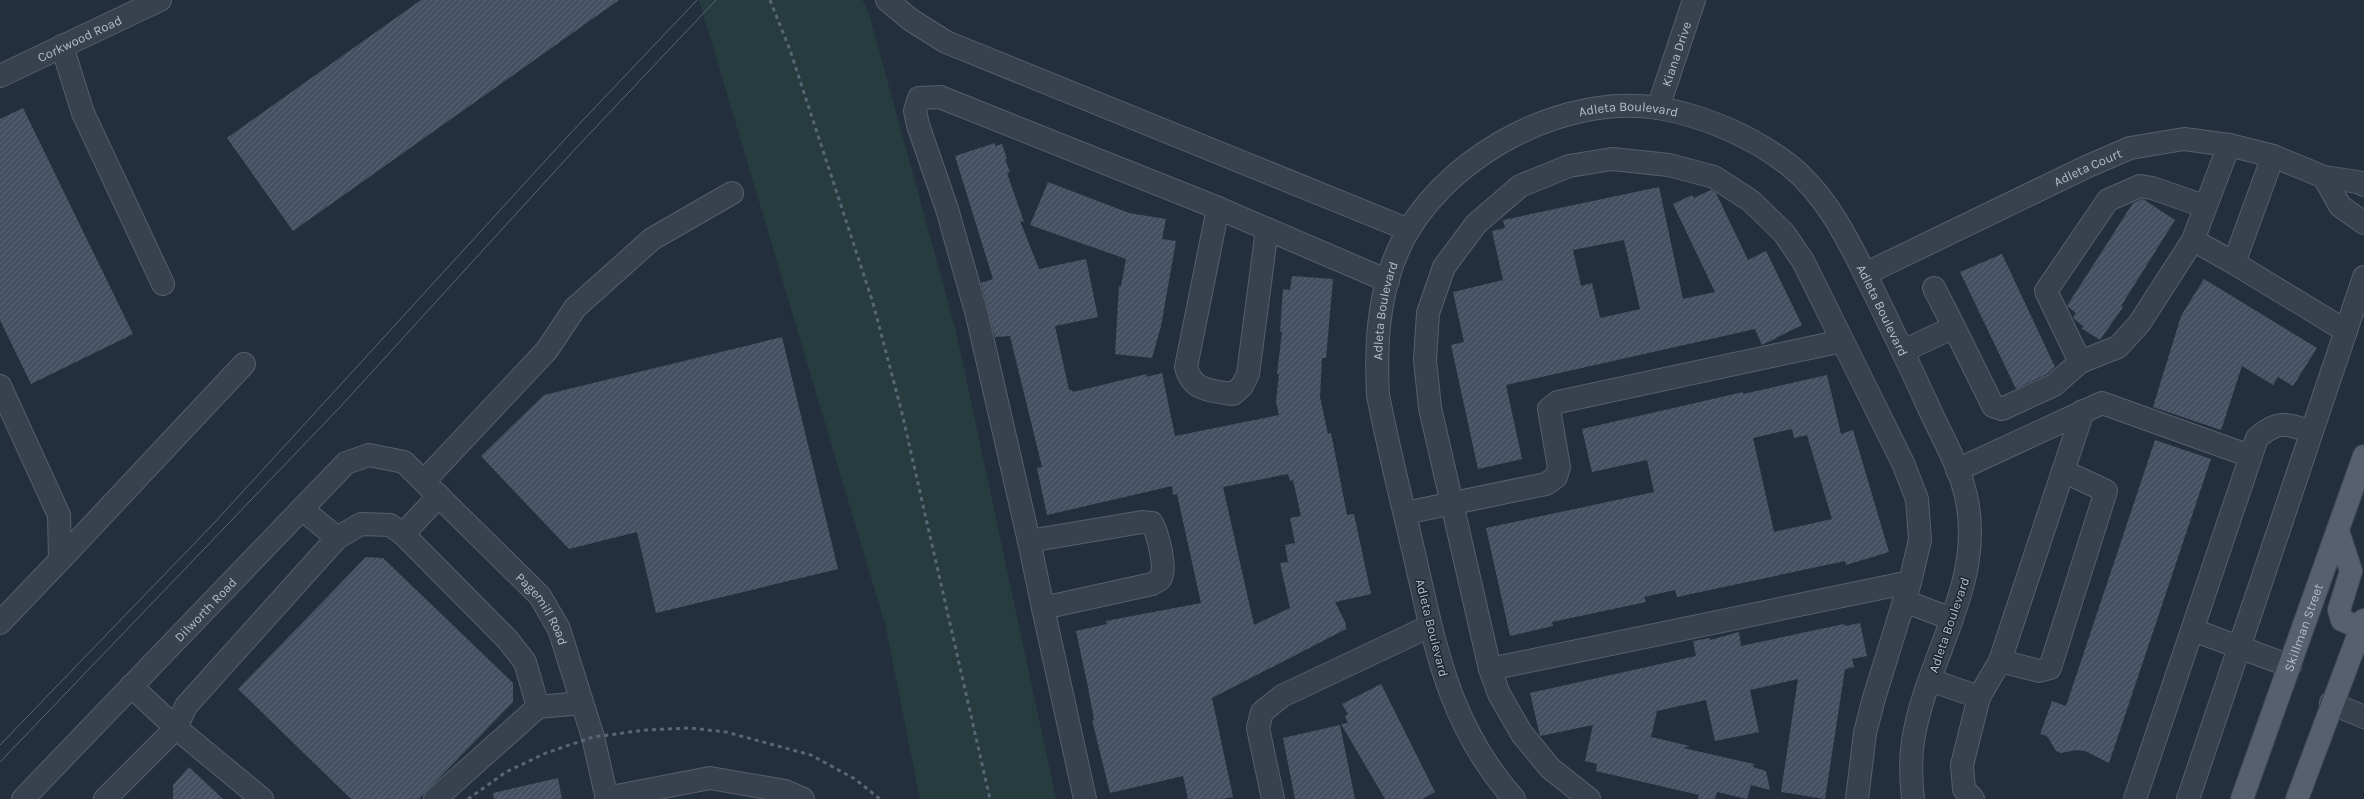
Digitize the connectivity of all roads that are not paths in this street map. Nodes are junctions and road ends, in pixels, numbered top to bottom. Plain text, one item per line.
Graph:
1 (160, 0) edge
2 (887, 0) edge
3 (1694, 0) edge
4 (62, 46) junction
5 (0, 76) edge
6 (1658, 108) junction
7 (2228, 145) junction
8 (2273, 156) junction
9 (2324, 177) junction
10 (2364, 185) edge
11 (732, 193) dead end
12 (2204, 206) junction
13 (1218, 208) junction
14 (2364, 223) edge
15 (1267, 229) junction
16 (1409, 230) junction
17 (2193, 240) junction
18 (2234, 263) junction
19 (1865, 274) junction
20 (2364, 277) edge
21 (1388, 281) junction
22 (163, 284) dead end
23 (1934, 288) dead end
24 (1954, 327) junction
25 (2346, 332) junction
26 (1842, 341) junction
27 (1903, 351) junction
28 (2080, 362) junction
29 (244, 364) dead end
30 (0, 386) edge
31 (2083, 411) junction
32 (2310, 432) junction
33 (2250, 456) junction
34 (2364, 456) edge
35 (404, 462) joint
36 (1957, 470) junction
37 (2063, 471) junction
38 (431, 488) junction
39 (1448, 504) junction
40 (302, 509) junction
41 (1404, 513) junction
42 (2338, 531) junction
43 (403, 534) junction
44 (337, 538) junction
45 (1029, 541) junction
46 (60, 560) junction
47 (1907, 591) junction
48 (1043, 608) junction
49 (1952, 619) junction
50 (0, 623) edge
51 (1430, 626) junction
52 (2363, 626) edge
53 (2193, 630) junction
54 (2238, 648) junction
55 (2000, 661) junction
56 (2290, 666) junction
57 (1490, 669) junction
58 (1930, 680) junction
59 (131, 686) junction
60 (1979, 697) junction
61 (582, 703) junction
62 (2331, 704) junction
63 (538, 706) junction
64 (2364, 717) edge
65 (176, 728) junction
66 (665, 793) edge
67 (23, 799) edge
68 (105, 799) edge
69 (262, 799) edge
70 (435, 799) edge
71 (606, 799) edge
72 (803, 799) edge
73 (1085, 799) edge
74 (1273, 799) edge
75 (1514, 799) edge
76 (1589, 799) edge
77 (1857, 799) edge
78 (1913, 799) edge
79 (1973, 799) edge
80 (2135, 799) edge
81 (2188, 799) edge
82 (2242, 799) edge
83 (2297, 799) edge

1 - 4 street, Corkwood Road
2 - 16 street
3 - 6 street, Kiana Drive
4 - 5 street, Corkwood Road
4 - 22 street
6 - 16 street, Adleta Boulevard
6 - 19 street, Adleta Boulevard
7 - 8 street, Adleta Court
7 - 12 street
7 - 19 street, Adleta Court
8 - 9 street, Adleta Court
8 - 18 street
9 - 10 street, Adleta Court
9 - 14 street
11 - 38 street
12 - 17 street
12 - 28 street
13 - 15 street
13 - 15 street
13 - 45 street
15 - 21 street
16 - 21 street, Adleta Boulevard
17 - 18 street
17 - 28 street
18 - 25 street
19 - 27 street, Adleta Boulevard
20 - 25 street
21 - 41 street, Adleta Boulevard
23 - 24 street
24 - 27 street
24 - 28 street
25 - 32 street
26 - 39 street
26 - 39 street
26 - 47 street
27 - 36 street, Adleta Boulevard
29 - 46 street
30 - 46 street
31 - 33 street
31 - 36 street
31 - 37 street
32 - 33 street
32 - 54 street
33 - 53 street
34 - 42 main road, Skillman Street
35 - 38 street, Pagemill Road
35 - 40 street, Dilworth Road
36 - 49 street, Adleta Boulevard
37 - 55 street
37 - 55 street
38 - 43 street
38 - 61 street, Pagemill Road
39 - 41 street
39 - 57 street
40 - 44 street
40 - 59 street, Dilworth Road
41 - 51 street, Adleta Boulevard
42 - 52 main road
42 - 56 main road, Skillman Street
43 - 44 street
43 - 63 street
44 - 65 street
45 - 48 street
45 - 48 street
46 - 50 street
47 - 49 street
47 - 57 street
47 - 77 street
48 - 73 street
49 - 58 street, Adleta Boulevard
51 - 74 street
51 - 75 street, Adleta Boulevard
52 - 62 main road
53 - 54 street
53 - 80 street
54 - 56 street
54 - 81 street
55 - 60 street
56 - 82 main road, Skillman Street
57 - 76 street
58 - 60 street
58 - 78 street, Adleta Boulevard
59 - 65 street
59 - 67 street, Dilworth Road
60 - 79 street
61 - 63 street
61 - 71 street, Pagemill Road
62 - 64 street
62 - 83 main road
63 - 70 street
65 - 68 street
65 - 69 street
66 - 71 street
66 - 72 street

